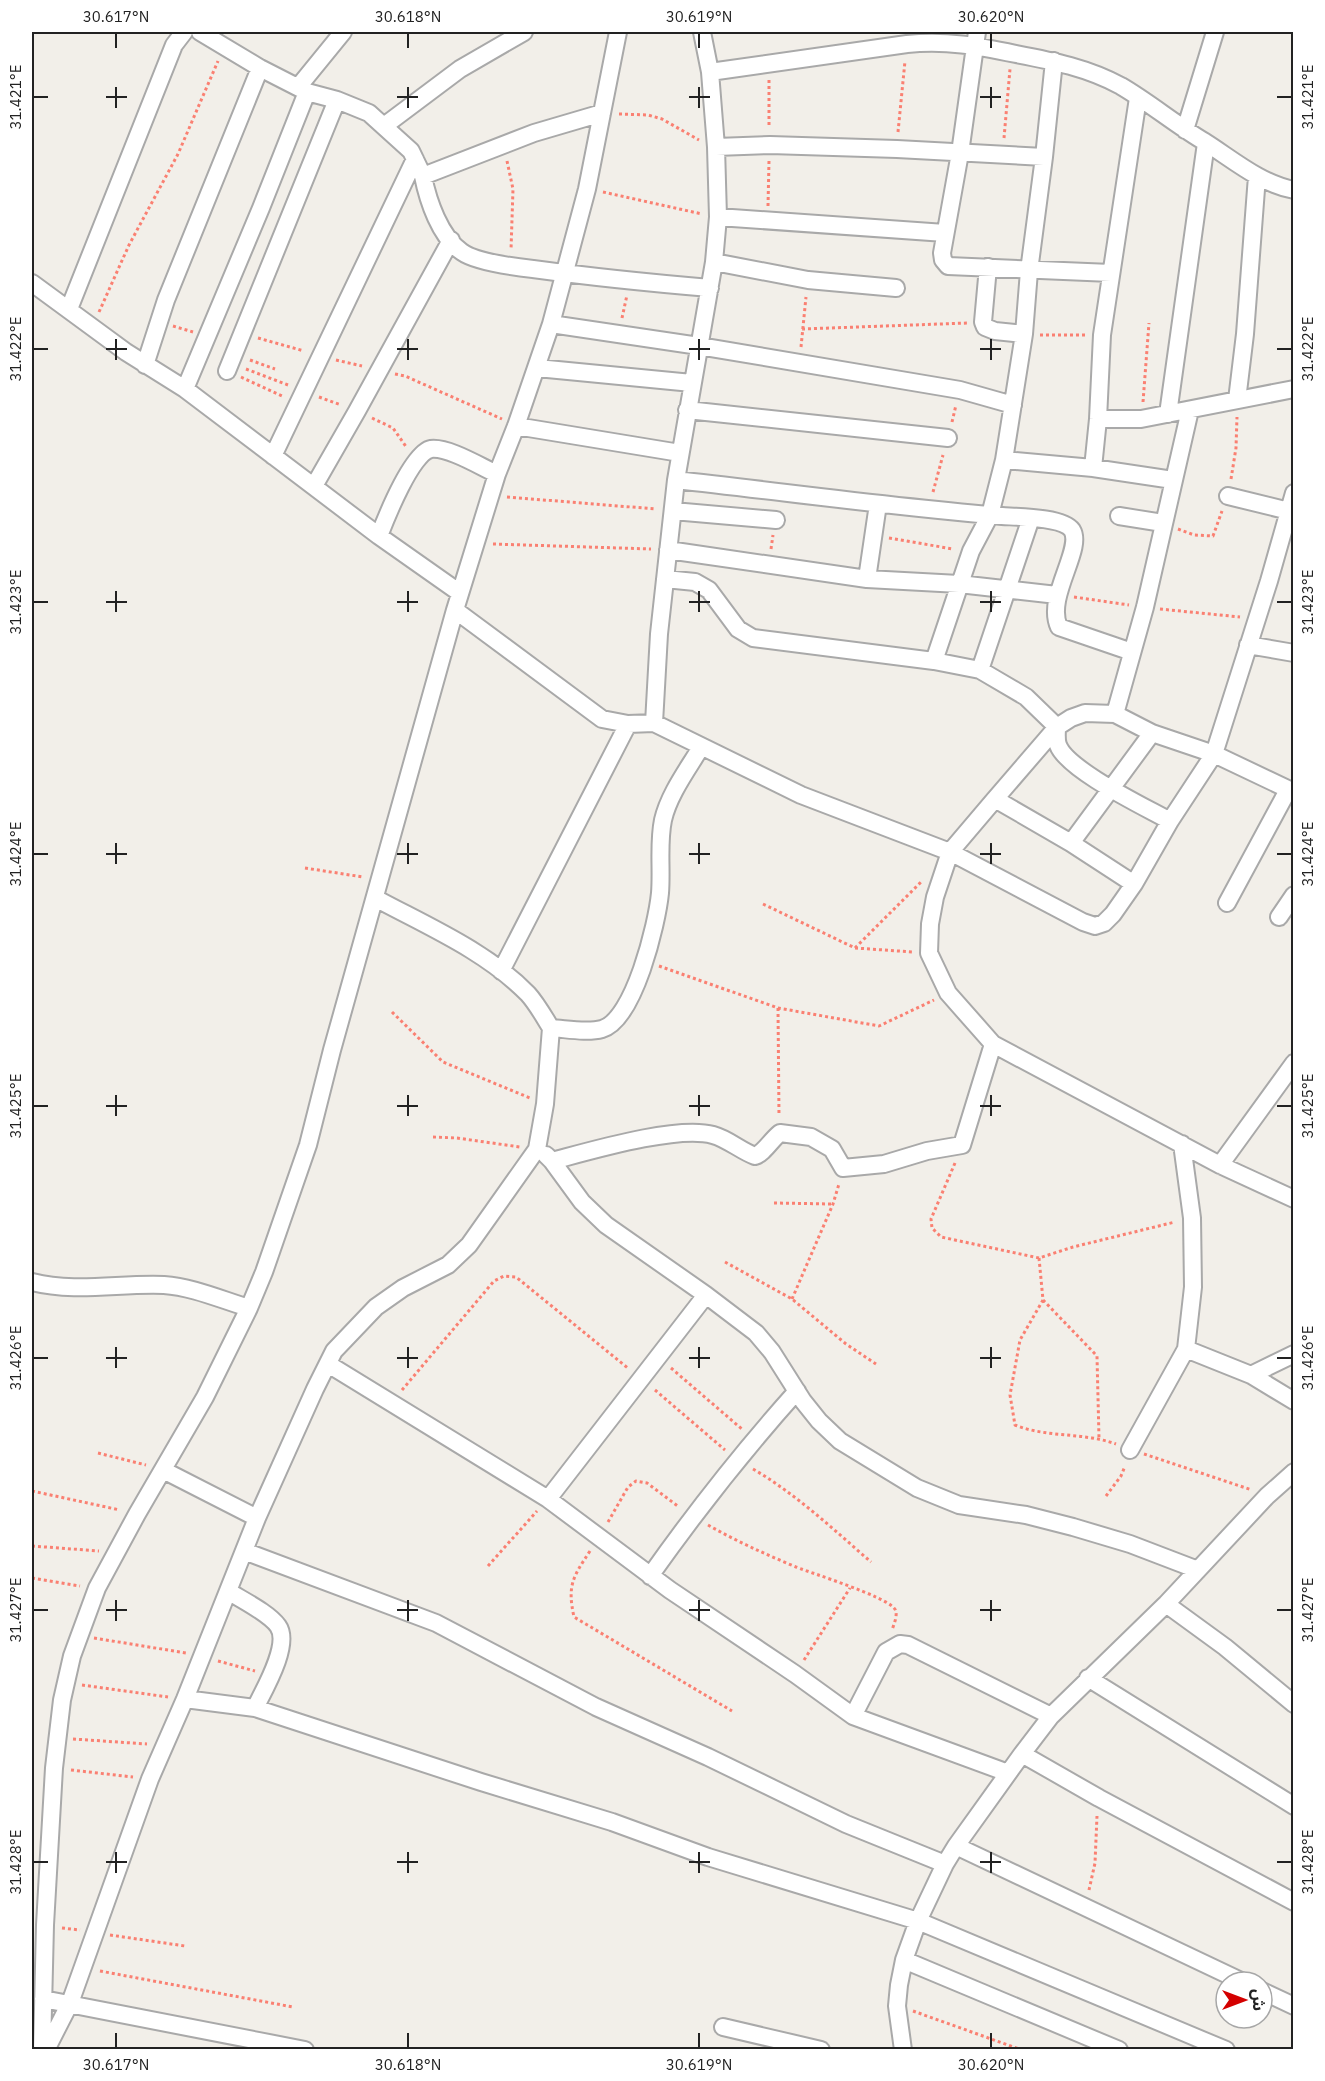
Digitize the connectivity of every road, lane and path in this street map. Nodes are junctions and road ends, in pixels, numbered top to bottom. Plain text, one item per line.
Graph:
1 (183, 32) edge
2 (200, 32) edge
3 (343, 32) edge
4 (524, 32) edge
5 (618, 32) edge
6 (702, 32) edge
7 (1215, 32) edge
8 (975, 38) edge
9 (907, 44) junction
10 (225, 45) junction
11 (1011, 53) junction
12 (1054, 61) junction
13 (768, 63) junction
14 (260, 68) junction
15 (710, 72) junction
16 (303, 89) junction
17 (1138, 98) junction
18 (337, 100) junction
19 (602, 113) junction
20 (384, 126) junction
21 (1185, 130) junction
22 (1206, 143) junction
23 (504, 144) junction
24 (770, 145) junction
25 (716, 147) junction
26 (897, 149) junction
27 (960, 153) junction
28 (1003, 154) junction
29 (1044, 157) junction
30 (415, 159) junction
31 (423, 176) junction
32 (1257, 176) junction
33 (587, 189) junction
34 (1293, 190) edge
35 (718, 217) junction
36 (767, 220) junction
37 (945, 233) junction
38 (451, 240) junction
39 (714, 262) junction
40 (511, 267) junction
41 (988, 267) junction
42 (1029, 270) junction
43 (1111, 273) junction
44 (564, 274) junction
45 (808, 280) junction
46 (629, 281) junction
47 (32, 283) edge
48 (710, 288) junction
49 (896, 288) dead end
50 (69, 309) junction
51 (159, 322) junction
52 (983, 322) junction
53 (1149, 323) dead end
54 (551, 324) junction
55 (93, 327) junction
56 (619, 334) junction
57 (1024, 334) junction
58 (1102, 335) junction
59 (206, 336) junction
60 (699, 346) junction
61 (230, 363) junction
62 (145, 364) junction
63 (537, 368) junction
64 (275, 369) dead end
65 (692, 383) junction
66 (185, 388) junction
67 (1293, 389) edge
68 (960, 390) junction
69 (302, 397) junction
70 (1237, 400) junction
71 (1013, 405) junction
72 (687, 410) junction
73 (1190, 410) junction
74 (357, 411) junction
75 (1168, 414) junction
76 (1098, 419) junction
77 (1142, 419) junction
78 (516, 426) junction
79 (948, 438) junction
80 (680, 453) junction
81 (273, 456) junction
82 (1004, 460) junction
83 (416, 461) junction
84 (1093, 468) junction
85 (497, 474) junction
86 (676, 480) junction
87 (1173, 480) junction
88 (314, 486) junction
89 (1293, 493) edge
90 (490, 496) junction
91 (1228, 496) junction
92 (878, 504) junction
93 (929, 508) junction
94 (673, 511) junction
95 (1289, 511) junction
96 (990, 515) junction
97 (1119, 516) dead end
98 (1031, 518) junction
99 (776, 520) joint
100 (1163, 523) junction
101 (873, 534) junction
102 (379, 536) junction
103 (1288, 539) edge
104 (477, 543) junction
105 (668, 550) junction
106 (972, 551) junction
107 (767, 565) junction
108 (664, 579) junction
109 (867, 579) junction
110 (959, 584) junction
111 (1006, 589) junction
112 (1058, 595) junction
113 (458, 602) junction
114 (1145, 607) junction
115 (1257, 618) junction
116 (1248, 645) junction
117 (1131, 652) junction
118 (1293, 653) edge
119 (934, 661) junction
120 (980, 670) junction
121 (1115, 714) junction
122 (654, 723) junction
123 (628, 724) junction
124 (1058, 727) junction
125 (1152, 733) junction
126 (701, 747) junction
127 (1214, 754) junction
128 (1111, 789) junction
129 (1291, 791) edge
130 (995, 799) junction
131 (1170, 821) junction
132 (1071, 843) junction
133 (951, 852) junction
134 (305, 868) dead end
135 (927, 876) dead end
136 (380, 880) junction
137 (1134, 884) junction
138 (1293, 895) edge
139 (375, 898) junction
140 (1227, 903) dead end
141 (763, 904) dead end
142 (1279, 917) dead end
143 (855, 948) junction
144 (929, 953) junction
145 (646, 961) junction
146 (501, 971) junction
147 (948, 993) junction
148 (778, 1008) junction
149 (392, 1011) dead end
150 (551, 1028) junction
151 (993, 1044) junction
152 (1293, 1064) edge
153 (545, 1104) junction
154 (780, 1132) junction
155 (433, 1137) dead end
156 (1182, 1144) junction
157 (962, 1145) junction
158 (537, 1149) junction
159 (552, 1161) junction
160 (1220, 1165) junction
161 (843, 1168) junction
162 (1293, 1199) edge
163 (774, 1203) dead end
164 (833, 1204) junction
165 (1192, 1218) junction
166 (1039, 1258) junction
167 (725, 1262) dead end
168 (32, 1282) edge
169 (706, 1295) junction
170 (792, 1299) junction
171 (1043, 1300) junction
172 (249, 1308) junction
173 (1186, 1349) junction
174 (1293, 1354) edge
175 (659, 1358) junction
176 (876, 1364) dead end
177 (327, 1365) junction
178 (1251, 1375) junction
179 (642, 1379) junction
180 (797, 1391) junction
181 (1293, 1401) edge
182 (391, 1404) junction
183 (753, 1439) junction
184 (1130, 1450) junction
185 (98, 1453) dead end
186 (737, 1460) junction
187 (163, 1470) junction
188 (1293, 1472) edge
189 (32, 1491) edge
190 (1106, 1496) dead end
191 (1267, 1496) junction
192 (548, 1499) junction
193 (136, 1514) junction
194 (693, 1516) junction
195 (257, 1518) junction
196 (599, 1537) junction
197 (32, 1546) edge
198 (244, 1551) junction
199 (116, 1553) junction
200 (872, 1562) dead end
201 (488, 1566) dead end
202 (1198, 1570) junction
203 (650, 1576) junction
204 (32, 1578) edge
205 (98, 1588) junction
206 (850, 1588) junction
207 (228, 1591) junction
208 (1166, 1604) junction
209 (80, 1635) junction
210 (886, 1652) junction
211 (201, 1655) junction
212 (795, 1674) junction
213 (271, 1676) junction
214 (1088, 1678) junction
215 (66, 1683) junction
216 (185, 1699) junction
217 (1293, 1704) edge
218 (255, 1708) junction
219 (732, 1711) dead end
220 (853, 1716) junction
221 (1051, 1716) junction
222 (57, 1738) junction
223 (164, 1745) junction
224 (1022, 1754) junction
225 (54, 1768) junction
226 (1008, 1773) junction
227 (150, 1779) junction
228 (1099, 1798) junction
229 (1293, 1806) edge
230 (956, 1846) junction
231 (945, 1864) junction
232 (1293, 1902) edge
233 (1085, 1906) junction
234 (918, 1921) junction
235 (45, 1925) junction
236 (95, 1933) junction
237 (185, 1946) dead end
238 (904, 1959) junction
239 (83, 1968) junction
240 (1218, 1970) edge
241 (43, 1995) junction
242 (1274, 1997) edge
243 (70, 2003) junction
244 (897, 2006) junction
245 (1293, 2006) edge
246 (293, 2007) dead end
247 (723, 2027) dead end
248 (44, 2049) edge
249 (305, 2049) edge
250 (821, 2049) edge
251 (903, 2049) edge
252 (1022, 2049) edge
253 (1119, 2049) edge
254 (1226, 2049) edge

1 - 50 street
2 - 10 street
3 - 16 street
4 - 20 street
5 - 19 street
6 - 15 street
7 - 21 street
8 - 9 street
8 - 11 street
8 - 27 street
9 - 13 street
9 - 26 path
10 - 14 street
10 - 55 path
11 - 12 street
11 - 28 path
12 - 17 street
12 - 29 street
13 - 15 street
13 - 24 path
14 - 16 street
14 - 51 street
15 - 25 street
16 - 18 street
16 - 59 street
17 - 21 street
17 - 43 street
18 - 20 street
18 - 61 street
19 - 23 street
19 - 25 path
19 - 33 street
20 - 30 street
21 - 22 street
22 - 32 street
22 - 75 street
23 - 31 street
23 - 40 path
24 - 25 street
24 - 26 street
24 - 36 path
25 - 35 street
26 - 27 street
27 - 28 street
27 - 37 street
28 - 29 street
29 - 42 street
30 - 31 street
30 - 69 street
31 - 38 street
32 - 34 street
32 - 70 street
33 - 35 path
33 - 44 street
35 - 36 street
35 - 39 street
36 - 37 street
37 - 41 street
38 - 40 street
38 - 74 street
39 - 45 street
39 - 48 street
40 - 44 street
41 - 42 street
41 - 52 street
42 - 43 street
42 - 57 street
43 - 58 street
44 - 46 street
44 - 54 street
45 - 49 street
45 - 52 path
46 - 48 street
46 - 56 path
47 - 50 street
48 - 60 street
50 - 55 street
51 - 59 path
51 - 62 street
52 - 57 street
53 - 77 path
54 - 56 street
54 - 63 street
55 - 62 street
56 - 60 street
57 - 58 path
57 - 71 street
58 - 76 street
59 - 66 street
60 - 65 street
60 - 68 street
61 - 64 path
61 - 69 path
61 - 69 path
62 - 66 street
63 - 65 street
63 - 78 street
65 - 72 street
66 - 81 street
67 - 70 street
68 - 71 street
68 - 79 path
69 - 74 path
69 - 81 street
70 - 73 street
70 - 91 path
71 - 82 street
72 - 79 street
72 - 80 street
73 - 75 street
73 - 87 street
74 - 83 path
74 - 88 street
75 - 77 street
76 - 77 street
76 - 84 street
78 - 80 street
78 - 85 street
79 - 93 path
80 - 86 street
81 - 88 street
82 - 84 street
82 - 96 street
83 - 85 street
83 - 102 street
84 - 87 street
85 - 90 street
86 - 92 street
86 - 94 street
87 - 100 street
88 - 102 street
89 - 95 street
90 - 94 path
90 - 104 street
91 - 95 street
91 - 100 path
92 - 93 street
92 - 101 street
93 - 96 street
94 - 99 street
94 - 105 street
95 - 103 street
96 - 98 street
96 - 106 street
97 - 100 street
98 - 111 street
98 - 112 street
99 - 107 path
100 - 114 street
101 - 106 path
101 - 109 street
102 - 113 street
103 - 115 street
104 - 105 path
104 - 113 street
105 - 107 street
105 - 108 street
106 - 110 street
107 - 109 street
108 - 119 street
108 - 122 street
109 - 110 street
110 - 111 street
110 - 119 street
111 - 112 street
111 - 120 street
112 - 114 path
112 - 117 street
113 - 123 street
113 - 136 street
114 - 115 path
114 - 117 street
115 - 116 street
116 - 118 street
116 - 127 street
117 - 121 street
119 - 120 street
120 - 124 street
121 - 124 street
121 - 125 street
122 - 123 street
122 - 126 street
123 - 146 street
124 - 128 street
124 - 130 street
125 - 127 street
125 - 128 street
126 - 133 street
126 - 145 street
127 - 129 street
127 - 131 street
128 - 131 street
128 - 132 street
129 - 140 street
130 - 132 street
130 - 133 street
131 - 137 street
132 - 137 street
133 - 137 street
133 - 144 street
134 - 136 path
135 - 143 path
136 - 139 street
138 - 142 street
139 - 146 street
139 - 172 street
141 - 143 path
143 - 144 path
144 - 147 street
145 - 148 path
145 - 150 street
146 - 150 street
147 - 148 path
147 - 151 street
148 - 154 path
149 - 153 path
150 - 153 street
151 - 156 street
151 - 157 street
152 - 160 street
153 - 158 street
154 - 159 street
154 - 161 street
155 - 158 path
156 - 160 street
156 - 165 street
157 - 161 street
157 - 166 path
158 - 159 street
158 - 177 street
159 - 169 street
160 - 162 street
161 - 164 path
163 - 164 path
164 - 170 path
165 - 166 path
165 - 173 street
166 - 171 path
167 - 170 path
168 - 172 street
169 - 175 street
169 - 180 street
170 - 176 path
171 - 171 path
172 - 187 street
173 - 178 street
173 - 184 street
174 - 178 street
175 - 179 street
175 - 183 path
177 - 182 street
177 - 195 street
178 - 181 street
179 - 182 path
179 - 186 path
179 - 192 street
180 - 183 street
180 - 202 street
182 - 192 street
183 - 186 street
184 - 190 path
184 - 191 path
185 - 187 path
186 - 194 street
186 - 200 path
187 - 193 street
187 - 195 street
188 - 191 street
189 - 193 path
191 - 202 street
192 - 196 street
192 - 201 path
193 - 199 street
194 - 196 path
194 - 203 street
194 - 206 path
195 - 198 street
196 - 203 street
196 - 219 path
197 - 199 path
198 - 207 street
198 - 231 street
199 - 205 street
202 - 208 street
203 - 212 street
204 - 205 path
205 - 209 street
206 - 210 path
206 - 212 path
207 - 211 street
207 - 213 street
208 - 214 street
208 - 217 street
209 - 211 path
209 - 215 street
210 - 220 street
210 - 221 street
211 - 213 path
211 - 216 street
212 - 220 street
213 - 218 street
214 - 221 street
214 - 229 street
215 - 216 path
215 - 222 street
216 - 218 street
216 - 223 street
218 - 234 street
220 - 226 street
221 - 224 street
222 - 223 path
222 - 225 street
223 - 227 street
224 - 226 street
224 - 228 street
225 - 227 path
225 - 235 street
226 - 230 street
227 - 236 street
228 - 232 street
228 - 233 path
230 - 231 street
230 - 233 street
231 - 234 street
233 - 240 street
234 - 238 street
234 - 254 street
235 - 236 path
235 - 241 street
236 - 237 path
236 - 239 street
238 - 244 street
238 - 253 street
239 - 243 street
239 - 246 path
241 - 243 street
241 - 248 street
242 - 245 street
243 - 248 street
243 - 249 street
244 - 251 street
244 - 252 path
247 - 250 street

